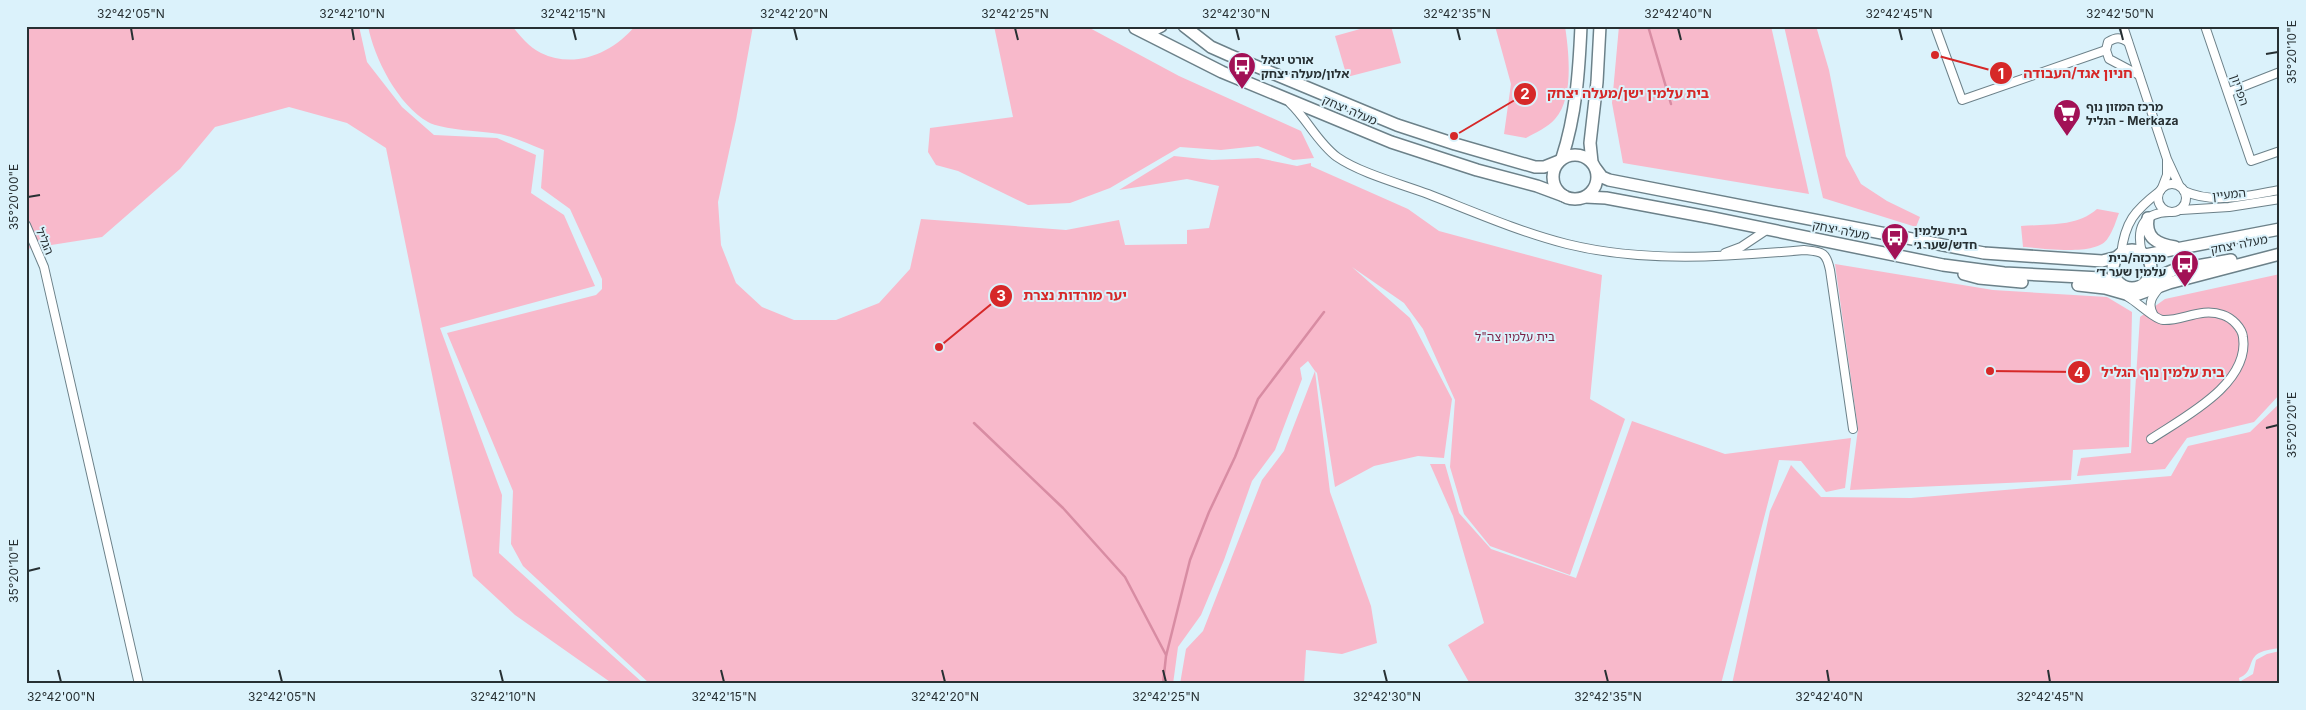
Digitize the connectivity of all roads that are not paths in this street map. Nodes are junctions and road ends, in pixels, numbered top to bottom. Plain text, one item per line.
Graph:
1 (1161, 26) edge
2 (1184, 26) edge
3 (1581, 26) edge
4 (1600, 26) edge
5 (1935, 26) edge
6 (2123, 26) edge
7 (2206, 26) edge
8 (1133, 27) edge
9 (2128, 42) junction
10 (2106, 50) junction
11 (2280, 72) edge
12 (2140, 75) junction
13 (2229, 92) junction
14 (1286, 99) junction
15 (2280, 151) edge
16 (2167, 158) junction
17 (1560, 160) junction
18 (1594, 165) junction
19 (2182, 188) junction
20 (2161, 190) junction
21 (2280, 190) edge
22 (1564, 196) junction
23 (1585, 197) junction
24 (2280, 199) edge
25 (2181, 210) junction
26 (2169, 212) junction
27 (2148, 218) junction
28 (26, 225) edge
29 (1768, 229) junction
30 (2280, 229) edge
31 (2184, 248) junction
32 (2280, 252) edge
33 (2143, 254) junction
34 (2119, 255) junction
35 (1719, 256) junction
36 (2146, 282) junction
37 (2161, 286) junction
38 (2124, 290) junction
39 (2154, 315) junction
40 (1853, 429) dead end
41 (2151, 439) dead end
42 (139, 684) edge

1 - 8 street
2 - 17 street, מעלה יצחק
3 - 17 street
4 - 18 street
5 - 10 street
6 - 9 street
7 - 13 street, הפריון
8 - 14 street, מעלה יצחק
9 - 10 street
9 - 12 street
10 - 12 street
11 - 13 street
12 - 16 street
13 - 15 street, הפריון
14 - 22 street, מעלה יצחק
14 - 35 street
16 - 19 street
16 - 20 street
17 - 18 street
17 - 22 street
18 - 23 street
18 - 34 street, מעלה יצחק
19 - 20 street
19 - 21 street, המעיין
19 - 25 street
20 - 26 street
20 - 34 street
22 - 23 street
23 - 29 street, מעלה יצחק
24 - 25 street, המעיין
25 - 26 street
26 - 27 street
27 - 31 street
27 - 33 street
28 - 42 street, הגליל
29 - 35 street
29 - 38 street, מעלה יצחק
30 - 31 street, מעלה יצחק
31 - 33 street, מעלה יצחק
32 - 36 street, מעלה יצחק
32 - 37 street
33 - 34 street
33 - 36 street
34 - 38 street
35 - 40 street
36 - 38 street
37 - 38 street
37 - 39 street
38 - 39 street
39 - 41 street

